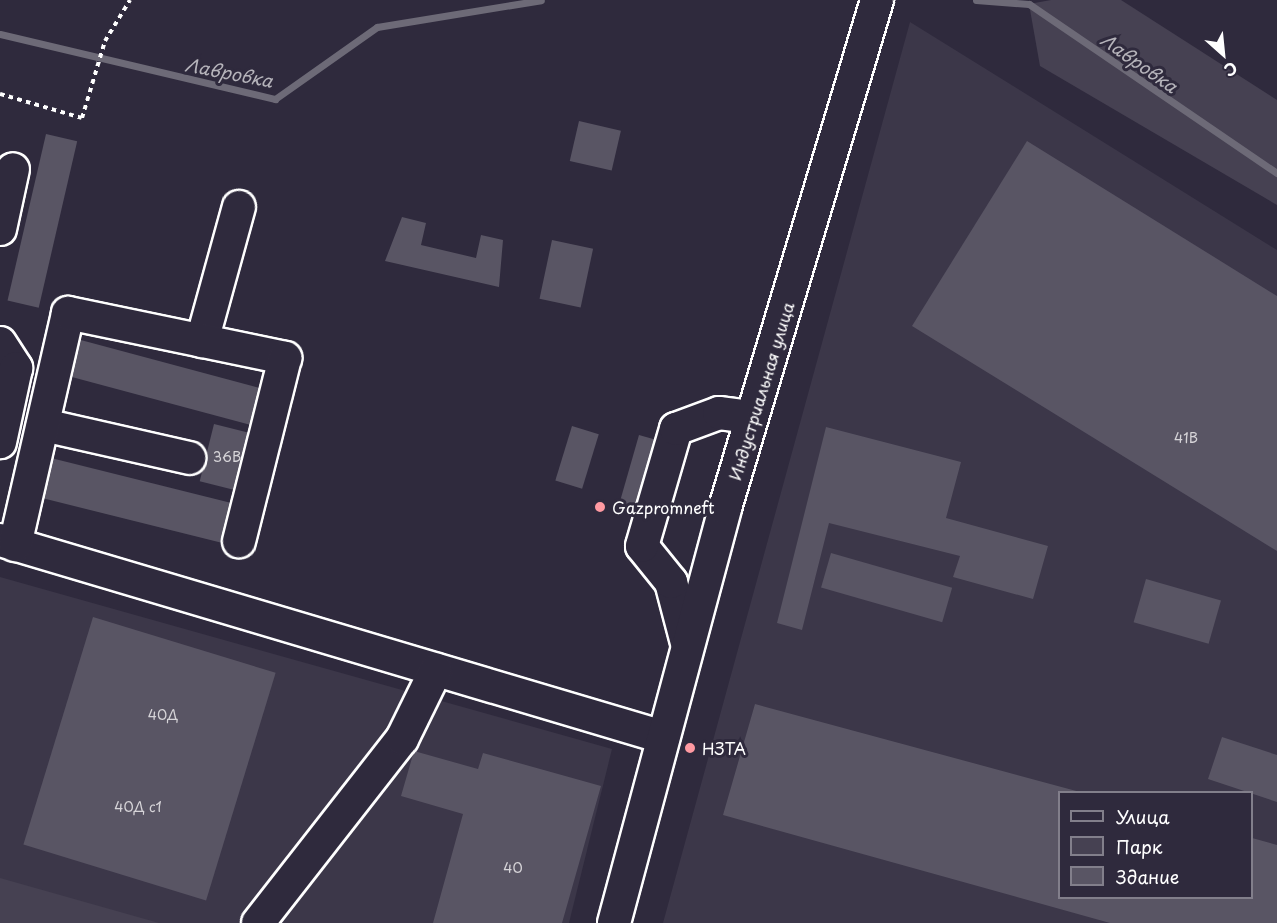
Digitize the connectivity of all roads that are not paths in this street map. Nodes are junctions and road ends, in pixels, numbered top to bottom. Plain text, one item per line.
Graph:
1 (877, 0) edge
2 (13, 169) dead end
3 (239, 207) dead end
4 (0, 229) edge
5 (202, 341) junction
6 (0, 343) edge
7 (752, 417) junction
8 (43, 425) junction
9 (0, 442) edge
10 (189, 458) dead end
11 (239, 541) dead end
12 (8, 543) edge
13 (687, 643) junction
14 (436, 670) junction
15 (663, 737) junction
16 (258, 923) edge
17 (614, 923) edge

1 - 7 street, Индустриальная улица
2 - 4 street
3 - 5 street
5 - 8 street
5 - 11 street
6 - 9 street
7 - 13 street, Индустриальная улица
7 - 13 street
8 - 10 street
8 - 12 street
12 - 14 street
13 - 15 street, Индустриальная улица
14 - 15 street
14 - 16 street
15 - 17 street, Индустриальная улица

